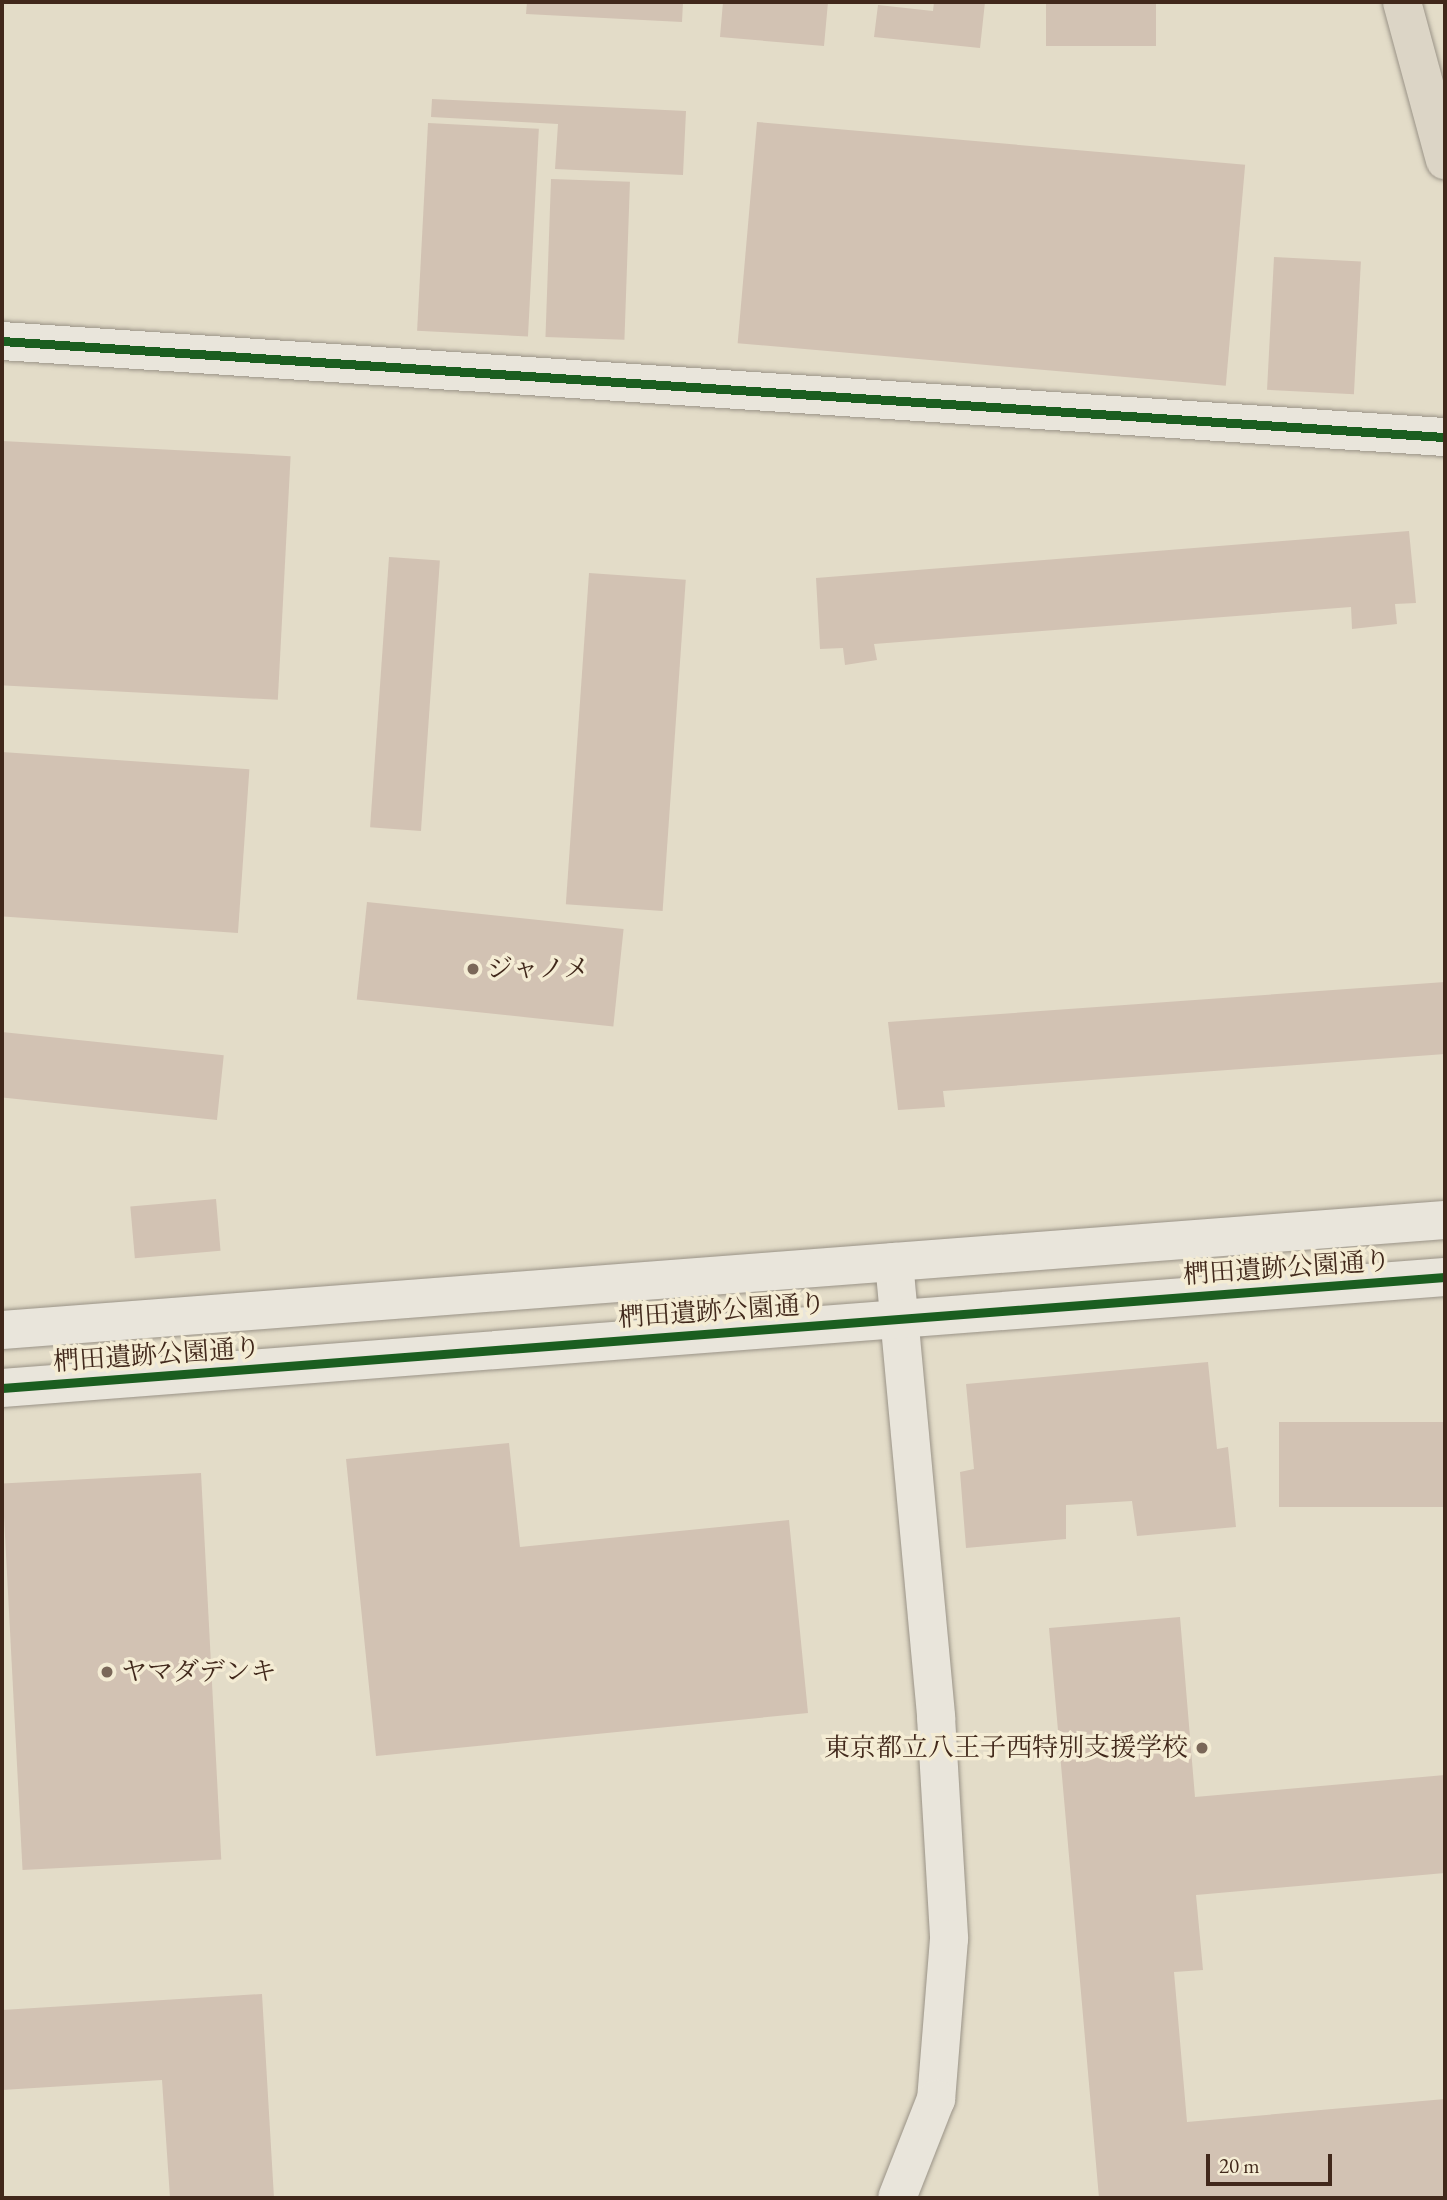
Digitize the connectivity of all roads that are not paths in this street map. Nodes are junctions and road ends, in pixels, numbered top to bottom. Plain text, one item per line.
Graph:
1 (1402, 2) edge
2 (1445, 160) edge
3 (2, 341) edge
4 (1445, 437) edge
5 (1445, 1220) edge
6 (894, 1262) junction
7 (1445, 1277) edge
8 (900, 1319) junction
9 (2, 1330) edge
10 (2, 1388) edge
11 (897, 2198) edge

1 - 2 main road
3 - 4 street
5 - 6 street, 椚田遺跡公園通り
6 - 8 street
6 - 9 street, 椚田遺跡公園通り
7 - 8 street, 椚田遺跡公園通り
8 - 10 street, 椚田遺跡公園通り
8 - 11 street

